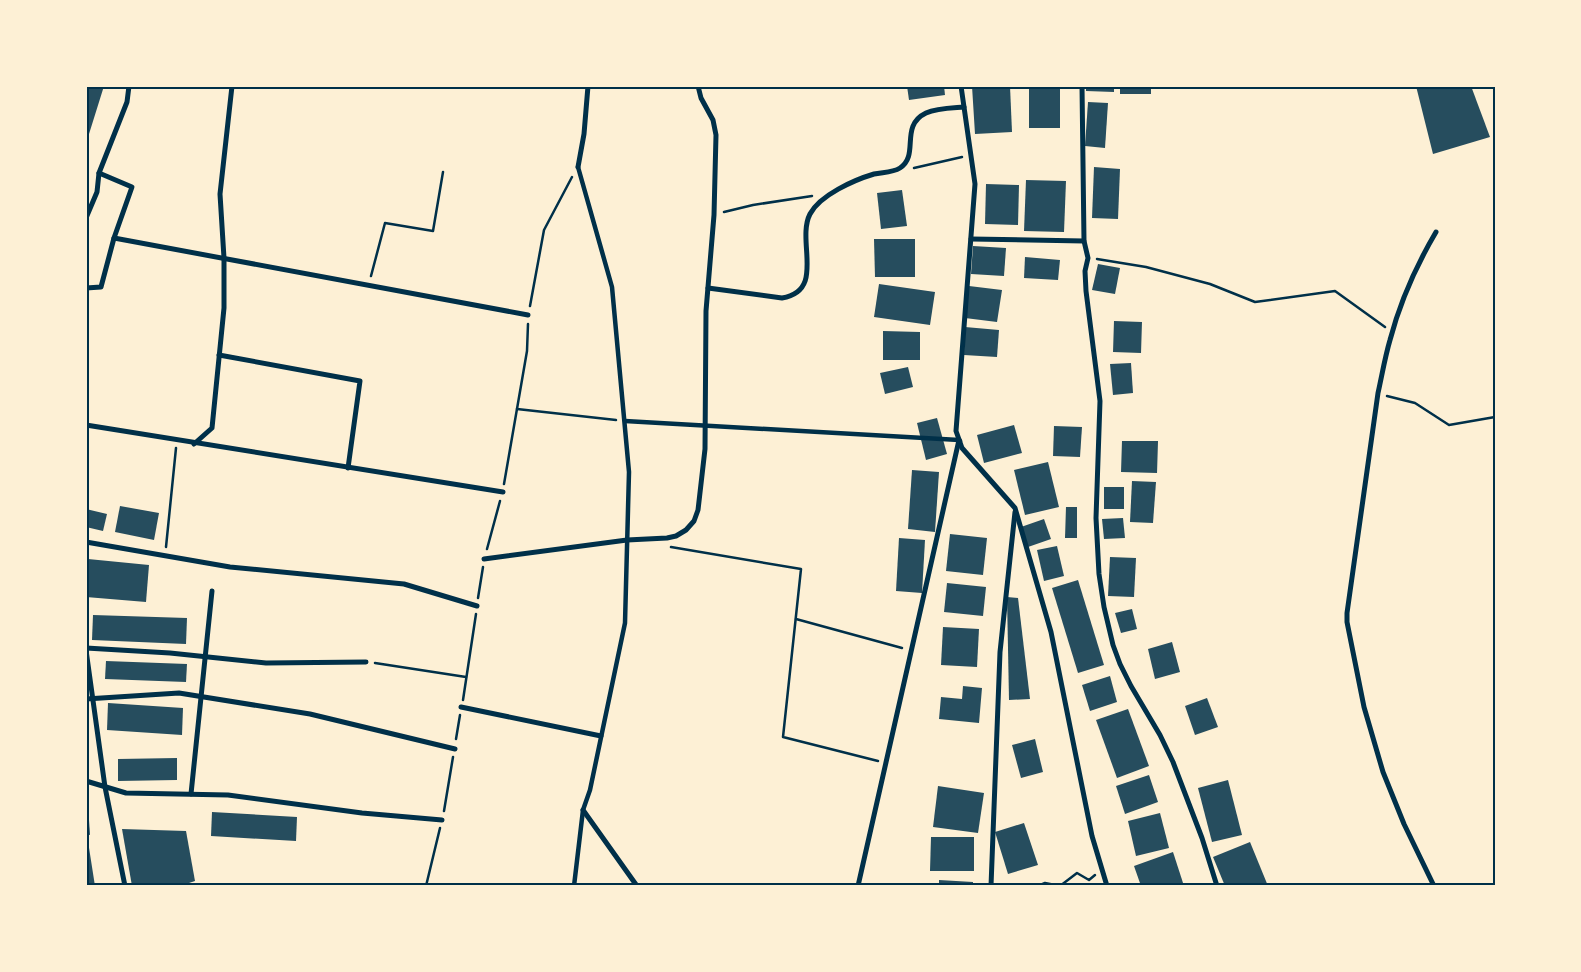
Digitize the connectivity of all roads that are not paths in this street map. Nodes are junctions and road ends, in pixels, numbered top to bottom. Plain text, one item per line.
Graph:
1 (129, 86) edge
2 (232, 86) edge
3 (588, 86) edge
4 (698, 86) edge
5 (961, 86) edge
6 (1082, 86) edge
7 (964, 107) junction
8 (578, 167) joint
9 (99, 173) junction
10 (86, 218) edge
11 (1436, 232) dead end
12 (114, 238) junction
13 (971, 239) junction
14 (1084, 241) junction
15 (224, 258) junction
16 (86, 288) edge
17 (708, 288) junction
18 (528, 315) road end
19 (219, 355) junction
20 (625, 421) junction
21 (86, 425) edge
22 (705, 426) junction
23 (959, 440) junction
24 (194, 444) junction
25 (348, 468) junction
26 (503, 492) road end
27 (1015, 508) junction
28 (627, 540) junction
29 (86, 542) edge
30 (484, 559) road end
31 (212, 591) dead end
32 (477, 606) road end
33 (86, 649) edge
34 (206, 657) junction
35 (366, 662) road end
36 (202, 697) junction
37 (93, 698) junction
38 (86, 699) edge
39 (461, 708) road end
40 (601, 736) junction
41 (455, 748) road end
42 (86, 781) edge
43 (105, 787) junction
44 (191, 794) junction
45 (583, 810) junction
46 (442, 820) road end
47 (125, 886) edge
48 (574, 886) edge
49 (637, 886) edge
50 (858, 886) edge
51 (991, 886) edge
52 (1107, 886) edge
53 (1217, 886) edge
54 (1434, 886) edge

1 - 9 street
2 - 15 street
3 - 8 street
4 - 17 street
5 - 7 street
6 - 14 street
7 - 13 street
7 - 17 street
8 - 20 street
9 - 10 street
9 - 12 street
11 - 54 street
12 - 15 street
12 - 16 street
13 - 14 street
13 - 23 street
14 - 53 street
15 - 18 street
15 - 19 street
17 - 22 street
19 - 24 street
19 - 25 street
20 - 22 street
20 - 28 street
21 - 24 street
22 - 23 street
22 - 28 street
23 - 27 street
23 - 50 street
24 - 25 street
25 - 26 street
27 - 51 street
27 - 52 street
28 - 30 street
28 - 40 street
29 - 32 street
31 - 34 street
33 - 34 street
33 - 37 street
34 - 35 street
34 - 36 street
36 - 37 street
36 - 41 street
36 - 44 street
37 - 38 street
37 - 43 street
39 - 40 street
40 - 45 street
42 - 43 street
43 - 44 street
43 - 47 street
44 - 46 street
45 - 48 street
45 - 49 street

